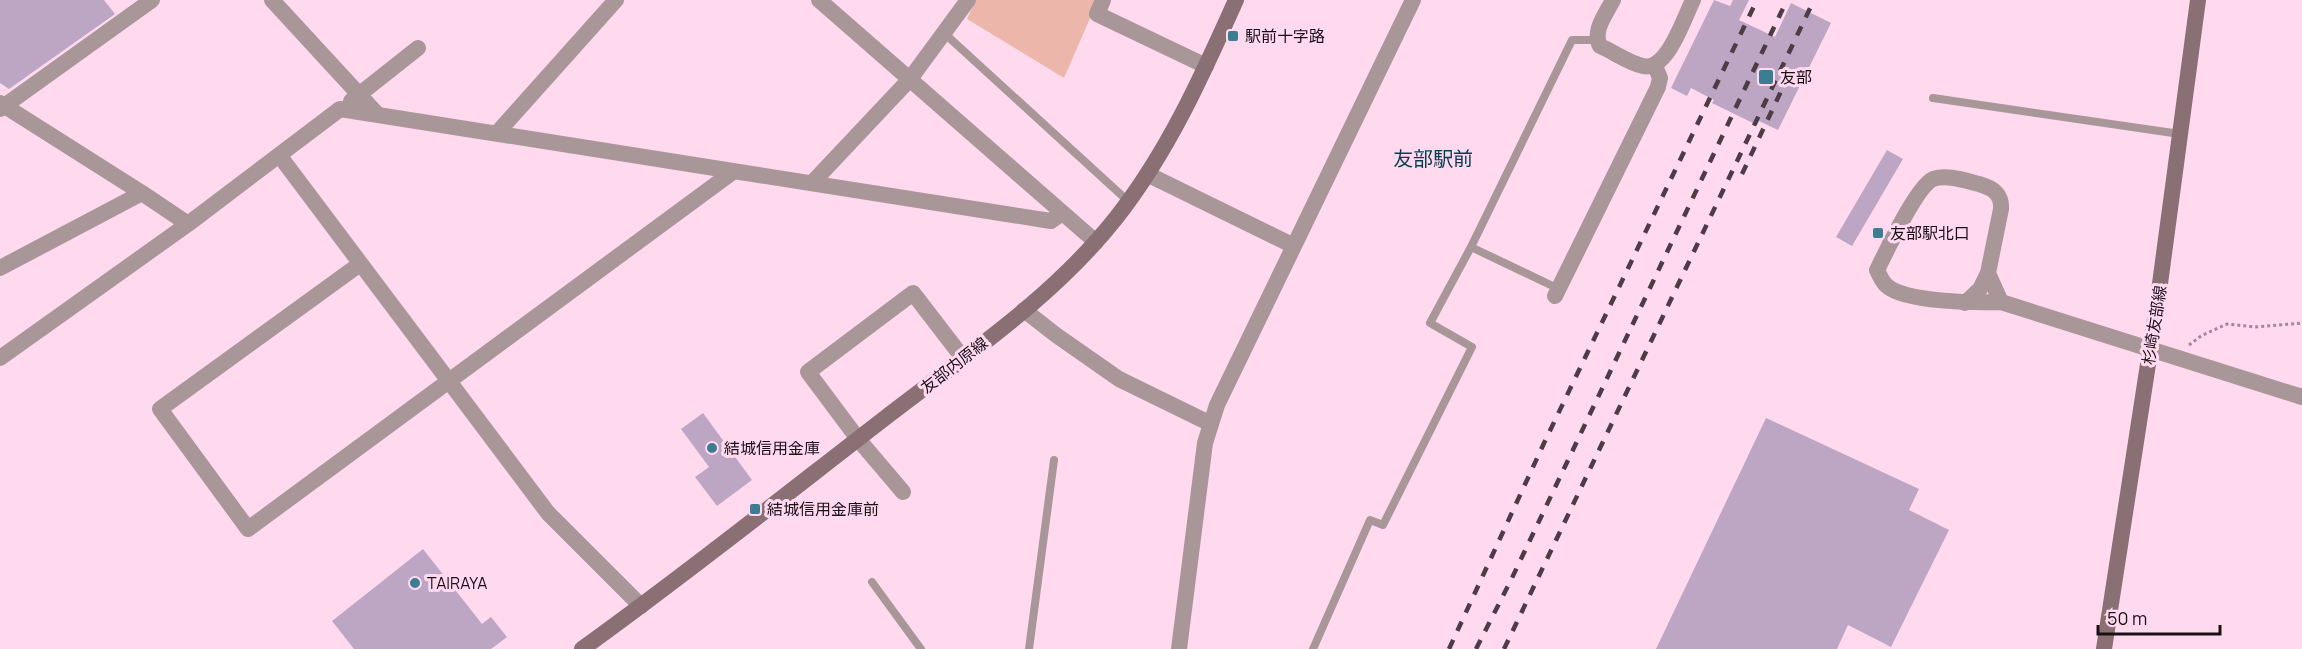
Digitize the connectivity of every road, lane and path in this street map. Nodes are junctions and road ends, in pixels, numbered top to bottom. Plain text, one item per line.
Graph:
1 (152, 0) edge
2 (272, 0) edge
3 (616, 0) edge
4 (819, 0) edge
5 (968, 0) edge
6 (1103, 0) edge
7 (1236, 0) edge
8 (1413, 0) edge
9 (1613, 0) edge
10 (1693, 0) edge
11 (2198, 0) edge
12 (945, 33) junction
13 (1597, 40) junction
14 (418, 48) dead end
15 (1206, 66) junction
16 (1655, 66) junction
17 (910, 79) junction
18 (359, 94) junction
19 (1933, 98) dead end
20 (1, 106) edge
21 (340, 109) junction
22 (376, 114) junction
23 (497, 133) junction
24 (2180, 134) junction
25 (279, 155) junction
26 (734, 171) junction
27 (1149, 175) junction
28 (812, 183) junction
29 (142, 193) junction
30 (1128, 202) junction
31 (1062, 213) junction
32 (188, 224) junction
33 (1096, 242) junction
34 (1293, 246) junction
35 (1471, 247) junction
36 (360, 264) junction
37 (0, 268) edge
38 (1988, 273) junction
39 (1557, 293) joint
40 (2001, 302) junction
41 (1965, 303) junction
42 (1024, 310) junction
43 (2302, 323) edge
44 (2150, 348) junction
45 (2173, 356) junction
46 (0, 358) edge
47 (963, 358) junction
48 (449, 382) junction
49 (2302, 397) edge
50 (1211, 424) junction
51 (858, 439) junction
52 (1054, 460) dead end
53 (903, 492) dead end
54 (872, 582) dead end
55 (641, 606) junction
56 (582, 649) edge
57 (921, 649) edge
58 (1029, 649) edge
59 (1179, 649) edge
60 (1313, 649) edge
61 (2104, 649) edge

1 - 20 street
2 - 18 street
3 - 23 street
4 - 17 street
5 - 12 street
6 - 15 street
7 - 15 main road, 友部内原線
8 - 34 street
9 - 13 street
10 - 16 street
11 - 24 main road, 杉崎友部線
12 - 17 street
12 - 30 lane
13 - 16 street
13 - 35 lane
14 - 18 street
15 - 27 main road, 友部内原線
16 - 39 street
17 - 28 street
17 - 31 street
18 - 21 street
18 - 22 street
19 - 24 lane
20 - 29 street
21 - 22 street
21 - 25 street
22 - 23 street
23 - 26 street
24 - 44 main road, 杉崎友部線
25 - 32 street
25 - 36 street
26 - 28 street
26 - 48 street
27 - 30 main road, 友部内原線
27 - 34 street
28 - 31 street
29 - 32 street
29 - 37 street
30 - 33 main road, 友部内原線
31 - 33 street
32 - 46 street
33 - 42 main road, 友部内原線
34 - 50 street
35 - 39 lane
35 - 60 lane
36 - 48 street
36 - 48 street
38 - 40 street
38 - 41 street
38 - 41 street
40 - 41 street
40 - 44 street
42 - 47 main road, 友部内原線
42 - 50 street
43 - 45 path
44 - 45 street
44 - 61 main road, 杉崎友部線
45 - 49 street
47 - 51 main road, 友部内原線
47 - 51 street
48 - 55 street
50 - 59 street
51 - 53 street
51 - 55 main road, 友部内原線
52 - 58 lane
54 - 57 lane
55 - 56 main road, 友部内原線

